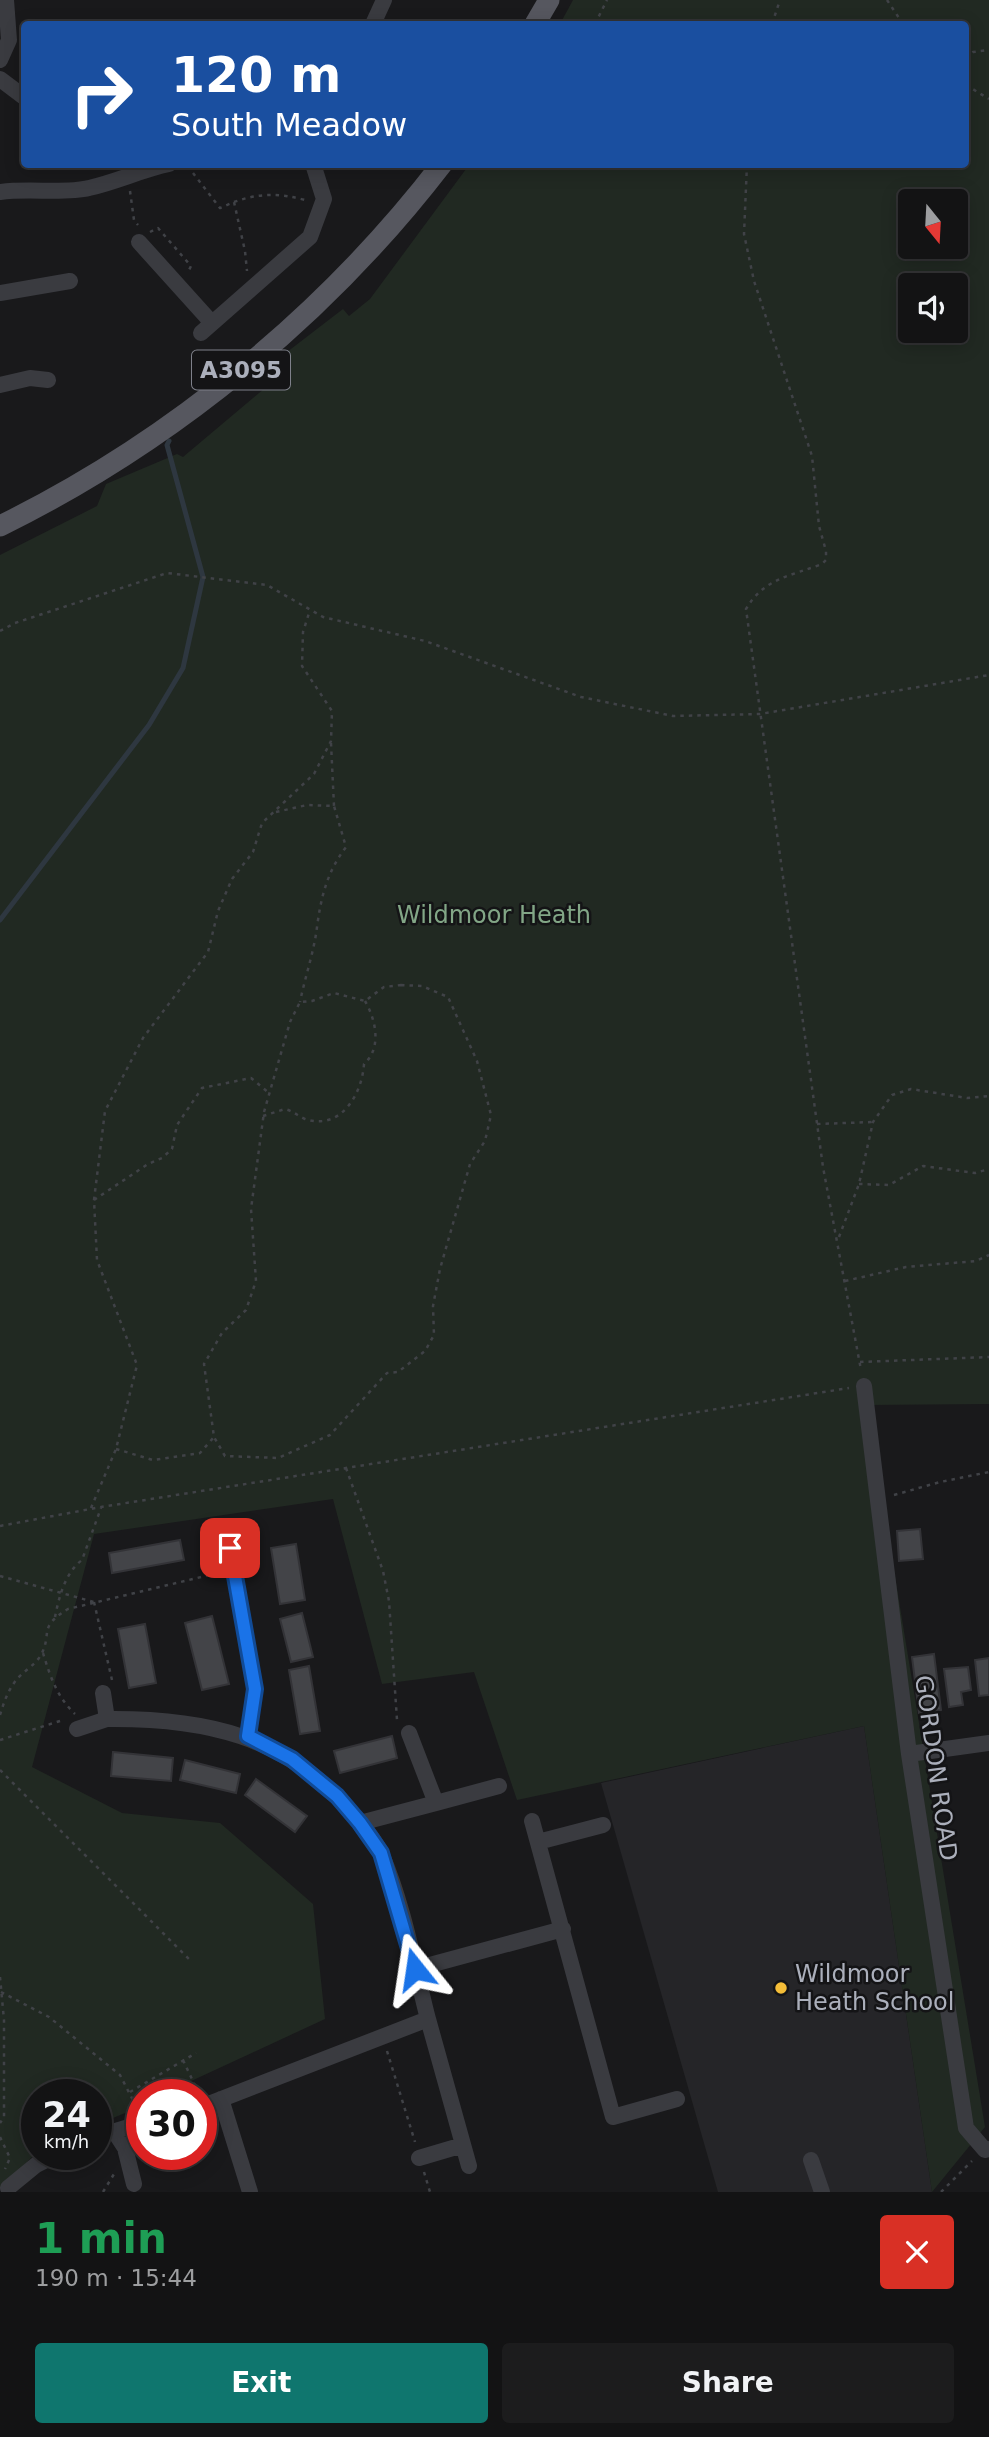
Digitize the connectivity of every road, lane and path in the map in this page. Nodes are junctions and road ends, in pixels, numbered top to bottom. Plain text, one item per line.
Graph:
1 (6, 0) edge
2 (384, 0) edge
3 (549, 0) edge
4 (607, 0) edge
5 (780, 0) edge
6 (887, 0) edge
7 (374, 21) edge
8 (537, 21) edge
9 (596, 21) edge
10 (773, 21) edge
11 (901, 21) edge
12 (989, 50) edge
13 (969, 55) edge
14 (0, 60) edge
15 (0, 79) edge
16 (969, 87) edge
17 (21, 95) edge
18 (989, 99) edge
19 (152, 168) edge
20 (314, 168) edge
21 (439, 168) edge
22 (746, 168) edge
23 (193, 173) dead end
24 (0, 192) edge
25 (234, 202) junction
26 (322, 204) junction
27 (139, 242) dead end
28 (70, 281) dead end
29 (248, 292) junction
30 (0, 293) edge
31 (48, 380) dead end
32 (0, 385) edge
33 (0, 526) edge
34 (310, 610) junction
35 (0, 631) edge
36 (989, 675) edge
37 (760, 714) junction
38 (331, 741) junction
39 (334, 806) junction
40 (276, 812) junction
41 (365, 1001) junction
42 (300, 1002) junction
43 (269, 1093) junction
44 (989, 1096) edge
45 (264, 1116) junction
46 (873, 1122) junction
47 (817, 1124) junction
48 (989, 1169) edge
49 (859, 1184) junction
50 (94, 1200) junction
51 (838, 1239) junction
52 (989, 1255) edge
53 (845, 1281) junction
54 (989, 1357) edge
55 (860, 1362) junction
56 (864, 1386) junction
57 (214, 1437) junction
58 (116, 1449) junction
59 (346, 1468) junction
60 (989, 1472) edge
61 (878, 1499) junction
62 (101, 1507) junction
63 (91, 1508) junction
64 (0, 1526) edge
65 (230, 1548) dead end
66 (234, 1569) junction
67 (0, 1576) edge
68 (60, 1592) junction
69 (94, 1602) junction
70 (55, 1616) junction
71 (42, 1650) junction
72 (103, 1693) joint
73 (0, 1715) edge
74 (107, 1719) junction
75 (77, 1728) dead end
76 (403, 1731) joint
77 (248, 1736) junction
78 (0, 1740) edge
79 (989, 1743) edge
80 (909, 1754) junction
81 (0, 1770) edge
82 (499, 1786) dead end
83 (436, 1803) junction
84 (532, 1821) dead end
85 (360, 1823) junction
86 (603, 1825) dead end
87 (538, 1842) junction
88 (562, 1929) junction
89 (189, 1959) dead end
90 (415, 1969) junction
91 (0, 1977) edge
92 (1, 1992) edge
93 (1, 2007) edge
94 (428, 2019) junction
95 (383, 2035) junction
96 (196, 2053) dead end
97 (183, 2060) junction
98 (152, 2079) edge
99 (192, 2079) edge
100 (126, 2085) edge
101 (220, 2099) junction
102 (677, 2099) dead end
103 (217, 2100) edge
104 (0, 2123) edge
105 (126, 2126) edge
106 (114, 2130) joint
107 (0, 2137) edge
108 (463, 2145) junction
109 (987, 2150) edge
110 (419, 2158) junction
111 (811, 2160) dead end
112 (469, 2166) dead end
113 (27, 2170) edge
114 (5, 2183) edge
115 (134, 2183) dead end
116 (250, 2192) edge
117 (430, 2192) edge
118 (822, 2192) edge
119 (941, 2192) edge

1 - 14 street
2 - 7 street
3 - 8 main road
4 - 9 path
5 - 10 path
6 - 11 path
12 - 13 path
15 - 17 street
16 - 18 path
19 - 24 street
20 - 26 street
21 - 33 main road, A3095
22 - 37 path
23 - 25 path
25 - 26 path
25 - 29 path
26 - 29 street
27 - 29 street
28 - 30 street
31 - 32 street
34 - 35 path
34 - 37 path
34 - 38 path
36 - 37 path
37 - 47 path
38 - 39 path
38 - 40 path
39 - 40 path
39 - 42 path
40 - 50 path
41 - 42 path
41 - 45 path
41 - 57 path
42 - 43 path
43 - 45 path
43 - 50 path
44 - 46 path
45 - 57 path
46 - 47 path
46 - 49 path
47 - 51 path
48 - 49 path
49 - 51 path
50 - 58 path
51 - 53 path
52 - 53 path
53 - 55 path
54 - 55 path
55 - 56 path
56 - 59 path
56 - 61 street, GORDON ROAD
57 - 58 path
58 - 63 path
59 - 62 path
59 - 76 path
60 - 61 path
61 - 80 street, GORDON ROAD
62 - 63 path
62 - 68 path
63 - 64 path
65 - 66 street
66 - 69 path
66 - 77 street
67 - 68 path
68 - 69 path
68 - 70 path
69 - 70 path
69 - 72 path
70 - 71 path
71 - 73 path
71 - 78 path
72 - 74 street
74 - 75 street
74 - 77 street
76 - 83 street
77 - 85 street
79 - 80 street
80 - 109 street, GORDON ROAD
81 - 89 path
82 - 83 street
83 - 85 street
84 - 87 street
85 - 90 street
86 - 87 street
87 - 88 street
88 - 90 street
88 - 102 street
90 - 94 street
91 - 92 path
92 - 93 path
92 - 100 path
93 - 104 path
94 - 95 street
94 - 108 street
95 - 101 street
95 - 110 path
96 - 97 path
97 - 98 path
97 - 99 path
101 - 103 street
101 - 116 street
105 - 106 street
106 - 115 street
107 - 114 path
108 - 110 street
108 - 112 street
109 - 119 path
110 - 117 path
111 - 118 street
113 - 114 street

